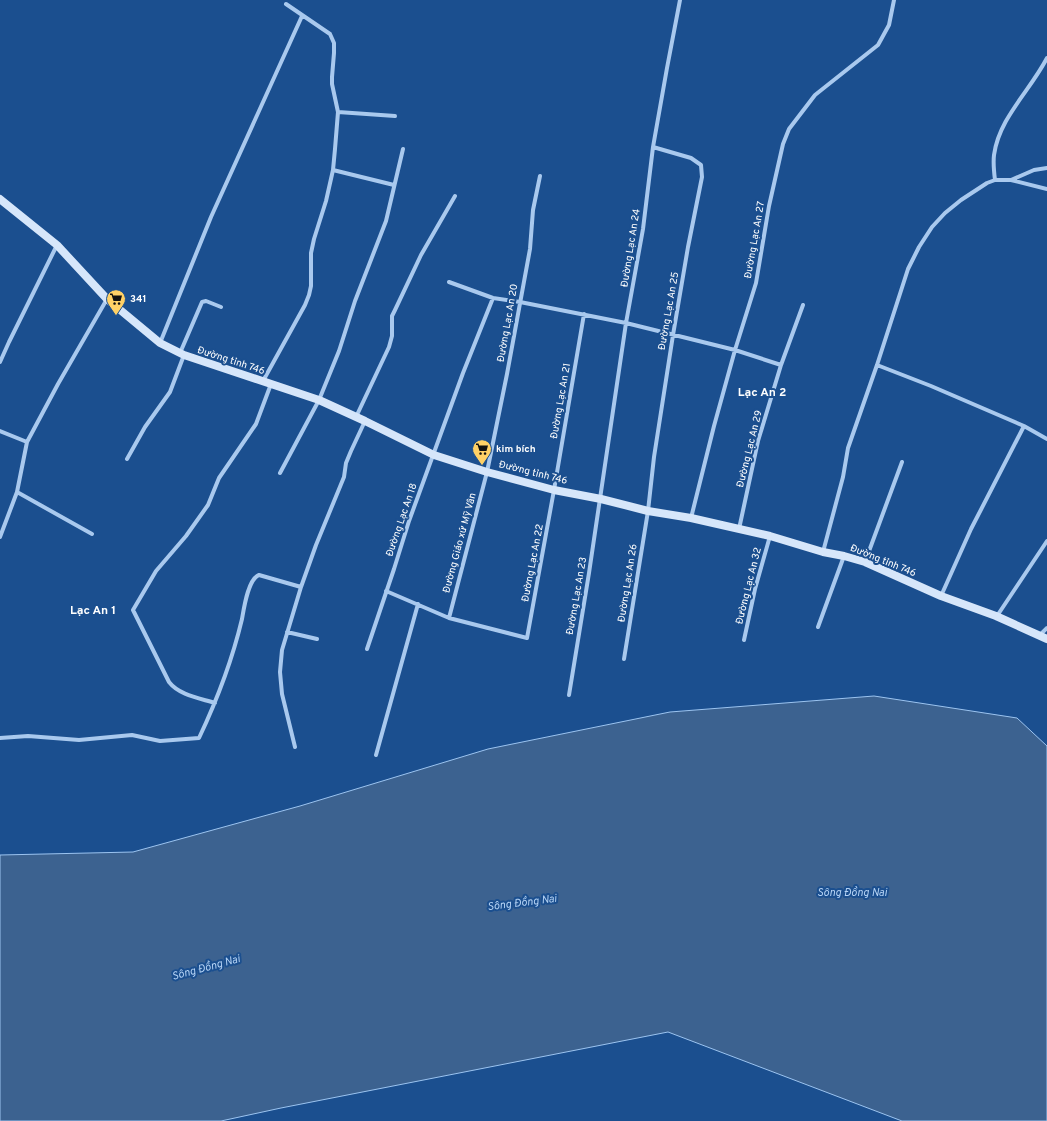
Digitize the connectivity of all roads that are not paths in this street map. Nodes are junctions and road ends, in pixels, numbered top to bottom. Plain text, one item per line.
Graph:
1 (680, 0) edge
2 (894, 0) edge
3 (286, 4) dead end
4 (302, 16) junction
5 (1047, 58) edge
6 (338, 112) junction
7 (395, 116) dead end
8 (654, 148) junction
9 (403, 149) dead end
10 (1047, 168) edge
11 (333, 170) junction
12 (540, 176) dead end
13 (995, 180) junction
14 (1011, 180) junction
15 (394, 185) junction
16 (1047, 189) edge
17 (455, 196) dead end
18 (0, 199) edge
19 (57, 245) junction
20 (449, 282) dead end
21 (493, 298) junction
22 (107, 299) junction
23 (520, 302) junction
24 (803, 305) dead end
25 (221, 307) dead end
26 (584, 314) junction
27 (626, 323) junction
28 (673, 335) junction
29 (160, 343) junction
30 (735, 350) junction
31 (182, 354) junction
32 (0, 362) edge
33 (782, 365) junction
34 (877, 365) junction
35 (267, 383) junction
36 (319, 400) junction
37 (356, 418) junction
38 (365, 421) junction
39 (1024, 426) junction
40 (0, 431) edge
41 (1047, 439) edge
42 (27, 442) junction
43 (434, 455) junction
44 (127, 459) dead end
45 (902, 462) dead end
46 (487, 472) junction
47 (280, 473) dead end
48 (554, 490) junction
49 (18, 492) junction
50 (601, 499) junction
51 (648, 511) junction
52 (691, 518) junction
53 (739, 530) junction
54 (92, 534) dead end
55 (770, 536) junction
56 (0, 537) edge
57 (1047, 541) edge
58 (824, 552) junction
59 (844, 556) junction
60 (865, 562) junction
61 (301, 587) junction
62 (386, 591) junction
63 (941, 596) junction
64 (418, 604) junction
65 (996, 616) junction
66 (449, 618) junction
67 (818, 626) dead end
68 (1047, 628) edge
69 (287, 632) junction
70 (1044, 637) edge
71 (317, 639) dead end
72 (744, 640) dead end
73 (367, 649) dead end
74 (624, 659) dead end
75 (569, 695) dead end
76 (214, 703) junction
77 (0, 738) edge
78 (295, 747) dead end
79 (376, 755) dead end

1 - 8 street, Đường Lạc An 24
2 - 30 street, Đường Lạc An 27
3 - 4 street
4 - 6 street
4 - 29 street
5 - 13 street
6 - 7 street
6 - 11 street
8 - 27 street, Đường Lạc An 24
8 - 28 street, Đường Lạc An 25
9 - 15 street
10 - 14 street
11 - 15 street
11 - 35 street
12 - 23 street, Đường Lạc An 20
13 - 14 street
13 - 34 street
14 - 16 street
15 - 36 street
17 - 37 street
18 - 19 main road, Đường tỉnh 746
19 - 22 main road, Đường tỉnh 746
19 - 32 street
20 - 21 street
21 - 23 street
21 - 43 street, Đường Lạc An 18
22 - 29 main road, Đường tỉnh 746
22 - 42 street
23 - 26 street
23 - 46 street, Đường Lạc An 20
24 - 33 street, Đường Lạc An 29
25 - 31 street
26 - 27 street
26 - 48 street, Đường Lạc An 21
27 - 28 street
27 - 50 street, Đường Lạc An 24
28 - 30 street
28 - 51 street, Đường Lạc An 25
29 - 31 main road, Đường tỉnh 746
30 - 33 street
30 - 52 street, Đường Lạc An 27
31 - 35 main road, Đường tỉnh 746
31 - 44 street
33 - 53 street, Đường Lạc An 29
34 - 39 street
34 - 58 street
35 - 36 main road, Đường tỉnh 746
35 - 76 street
36 - 37 main road, Đường tỉnh 746
36 - 47 street
37 - 38 main road, Đường tỉnh 746
38 - 43 main road, Đường tỉnh 746
38 - 61 street
39 - 41 street
39 - 63 street
40 - 42 street
42 - 49 street
43 - 46 main road, Đường tỉnh 746
43 - 62 street, Đường Lạc An 18
45 - 60 street
46 - 48 main road, Đường tỉnh 746
46 - 66 street, Đường Giáo xứ Mỹ Vân
48 - 50 main road, Đường tỉnh 746
48 - 66 street, Đường Lạc An 22
49 - 54 street
49 - 56 street
50 - 51 main road, Đường tỉnh 746
50 - 75 street, Đường Lạc An 23
51 - 52 main road, Đường tỉnh 746
51 - 74 street, Đường Lạc An 26
52 - 53 main road, Đường tỉnh 746
53 - 55 main road, Đường tỉnh 746
55 - 58 main road, Đường tỉnh 746
55 - 72 street, Đường Lạc An 32
57 - 65 street
58 - 59 main road, Đường tỉnh 746
59 - 60 main road, Đường tỉnh 746
59 - 67 street
60 - 63 main road, Đường tỉnh 746
61 - 69 street
61 - 76 street
62 - 64 street
62 - 73 street, Đường Lạc An 18
63 - 65 main road, Đường tỉnh 746
64 - 66 street
64 - 79 street
65 - 70 main road, Đường tỉnh 746
68 - 70 street
69 - 71 street
69 - 78 street
76 - 77 street

